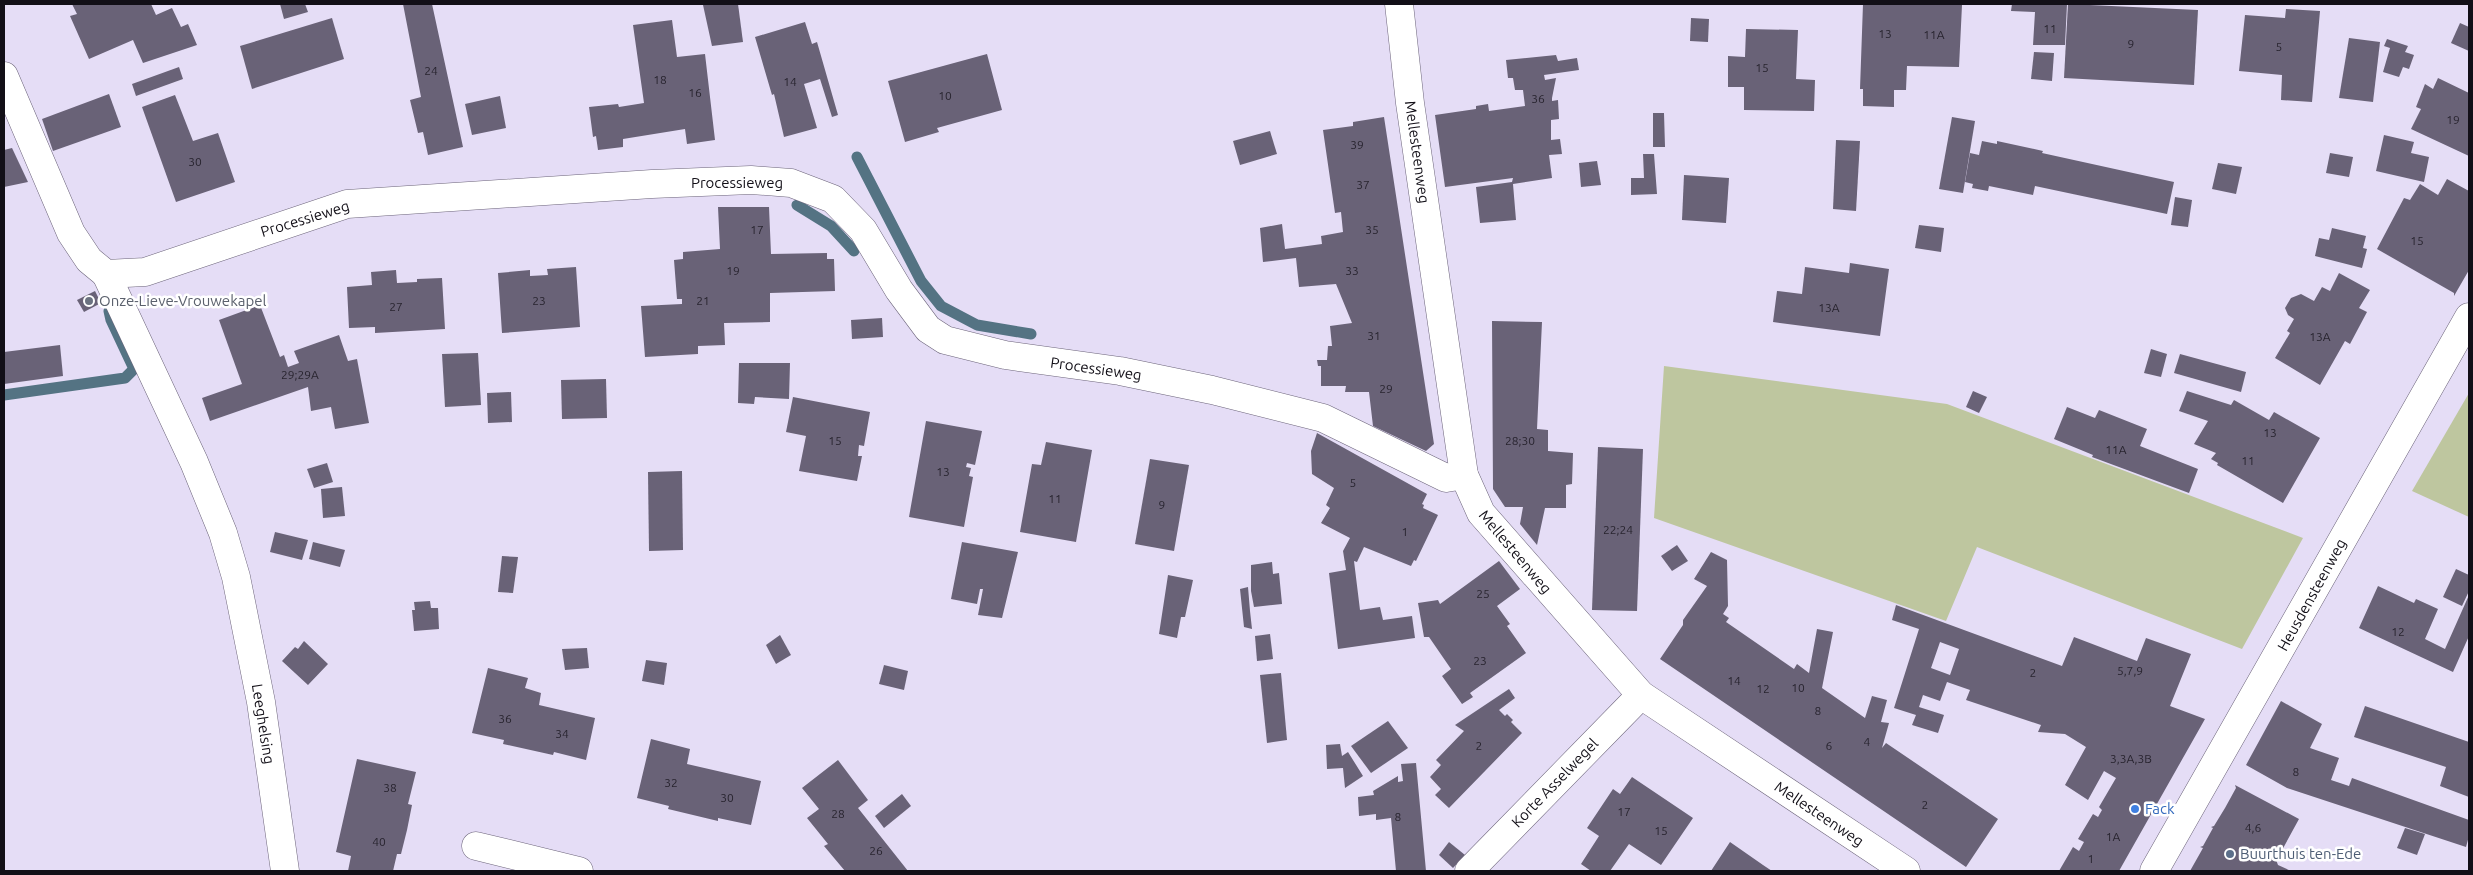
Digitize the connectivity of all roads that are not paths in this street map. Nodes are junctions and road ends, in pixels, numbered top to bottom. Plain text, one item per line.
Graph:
1 (1399, 4) edge
2 (4, 76) edge
3 (106, 274) junction
4 (2469, 318) edge
5 (1464, 475) junction
6 (1641, 695) junction
7 (476, 846) dead end
8 (285, 871) edge
9 (579, 871) edge
10 (1469, 871) edge
11 (1906, 871) edge
12 (2154, 871) edge

1 - 5 street, Mellesteenweg
2 - 3 street
3 - 5 street, Processieweg
3 - 8 street, Leeghelsing
4 - 12 street, Heusdensteenweg
5 - 6 street, Mellesteenweg
6 - 10 street, Korte Asselwegel
6 - 11 street, Mellesteenweg
7 - 9 street

